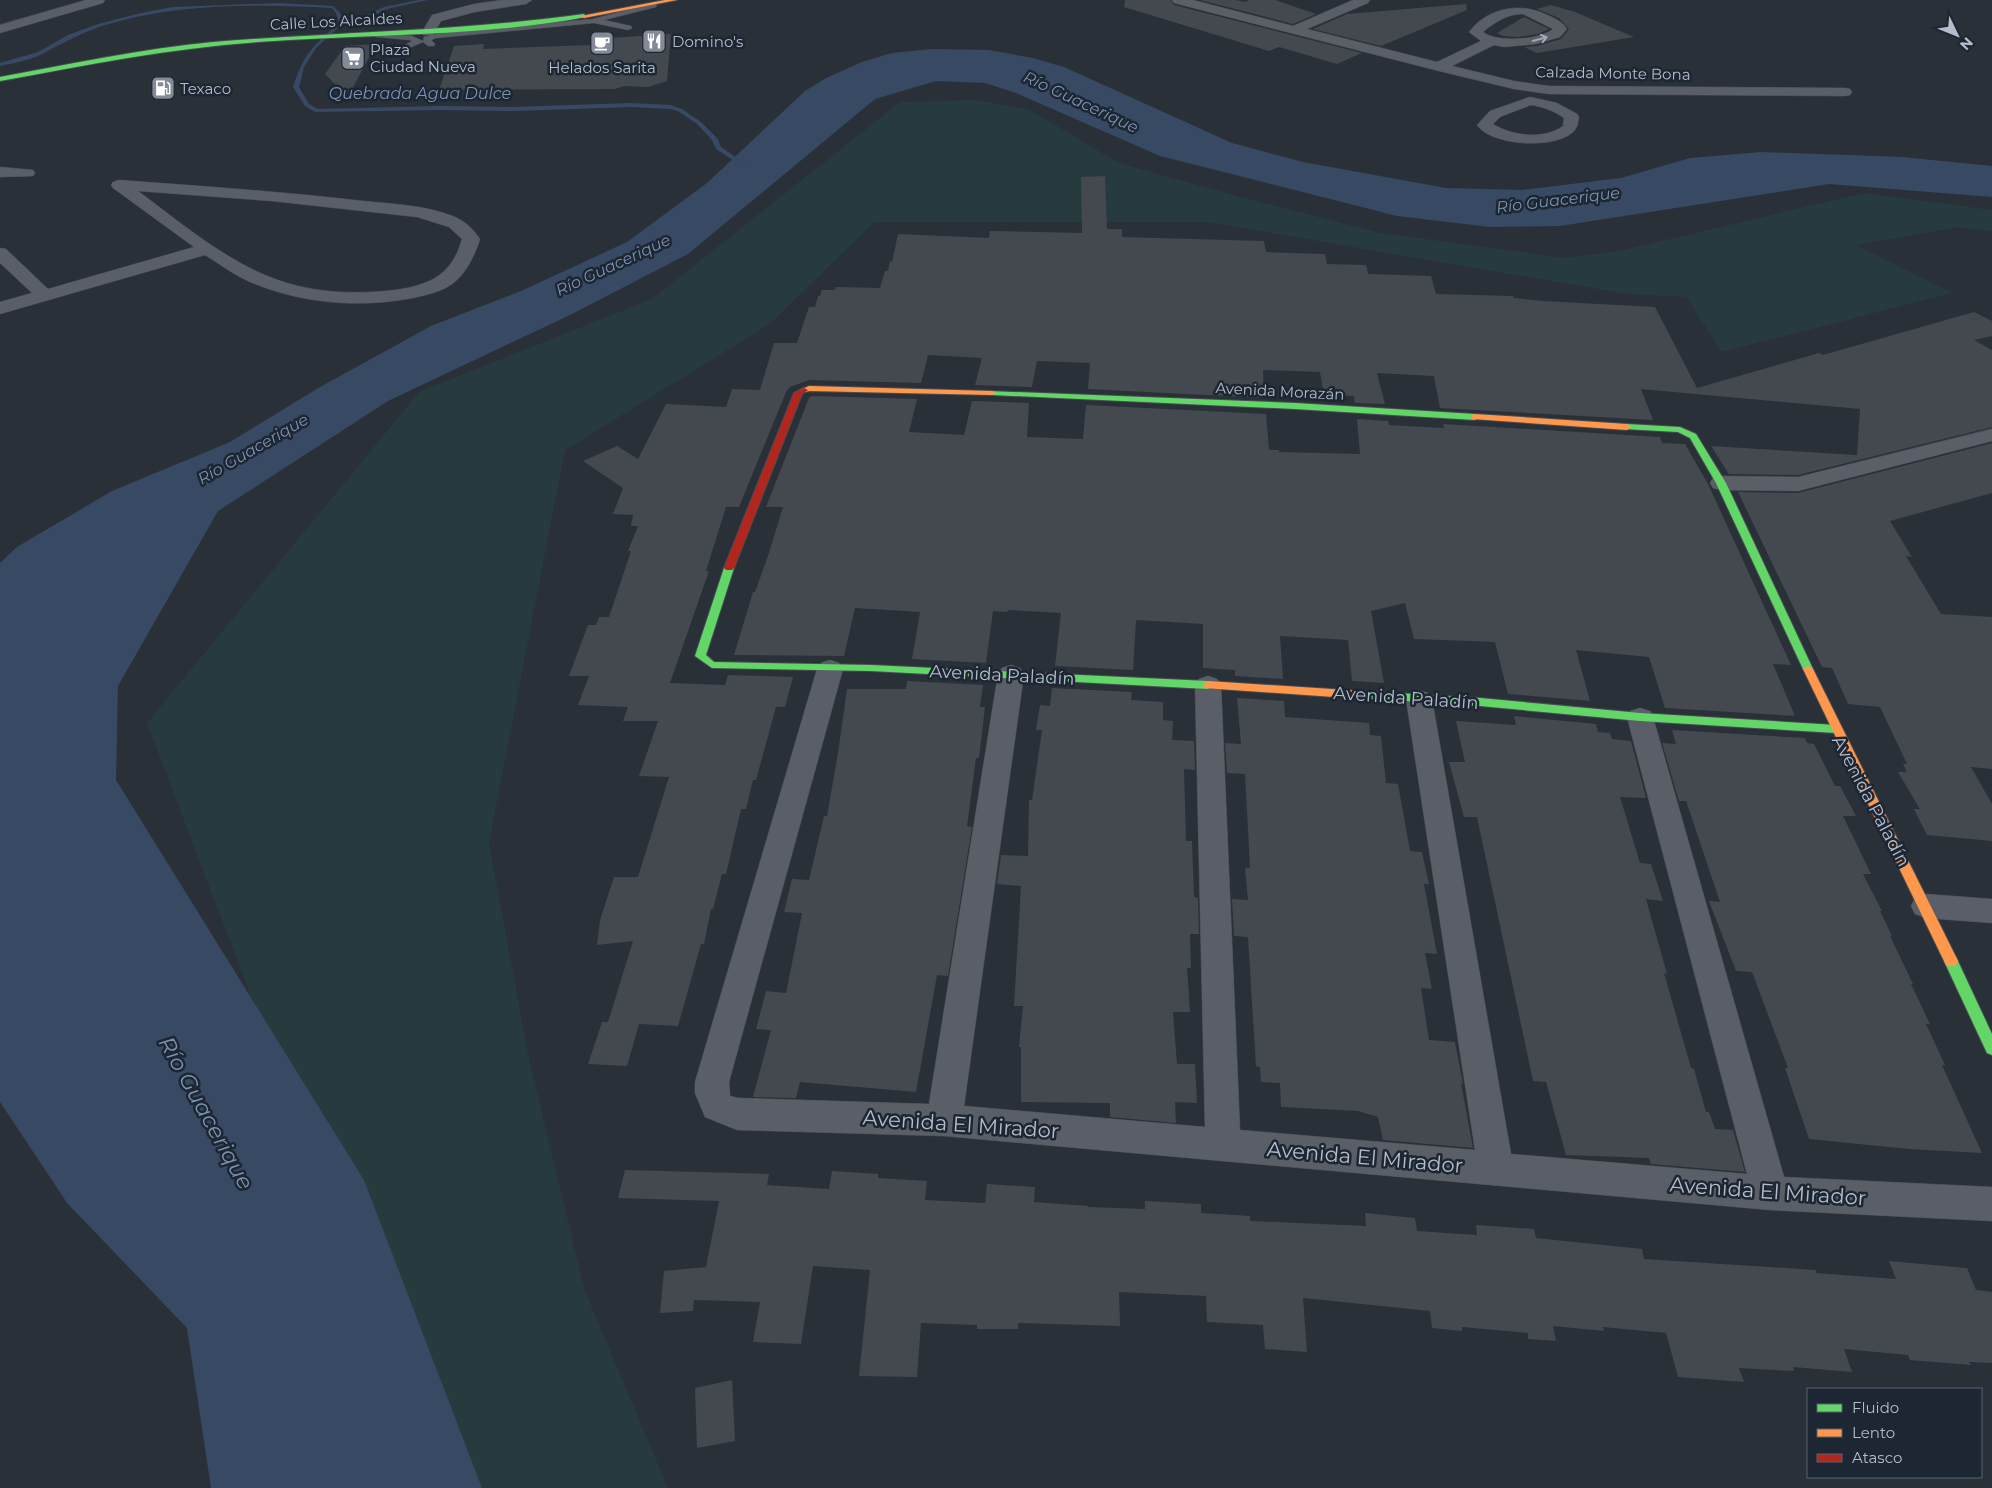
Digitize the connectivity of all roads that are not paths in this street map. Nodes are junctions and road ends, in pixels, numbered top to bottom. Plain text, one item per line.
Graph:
1 (99, 0) edge
2 (526, 0) edge
3 (1178, 0) edge
4 (1364, 0) edge
5 (670, 1) edge
6 (629, 12) junction
7 (594, 21) junction
8 (0, 29) edge
9 (524, 29) junction
10 (1296, 29) junction
11 (376, 35) junction
12 (429, 38) junction
13 (520, 40) dead end
14 (1492, 41) junction
15 (410, 45) dead end
16 (1439, 67) junction
17 (0, 79) edge
18 (1845, 92) dead end
19 (1544, 96) junction
20 (0, 172) edge
21 (27, 173) dead end
22 (207, 249) junction
23 (0, 253) edge
24 (43, 294) junction
25 (0, 308) edge
26 (1992, 435) edge
27 (1721, 483) junction
28 (712, 665) joint
29 (830, 669) junction
30 (1011, 674) junction
31 (1208, 685) junction
32 (1419, 699) junction
33 (1640, 717) junction
34 (1836, 729) junction
35 (1926, 906) junction
36 (1992, 911) edge
37 (1992, 1049) edge
38 (944, 1120) junction
39 (1223, 1144) junction
40 (1496, 1169) junction
41 (1770, 1194) junction
42 (1992, 1204) edge

1 - 8 street
2 - 12 street
3 - 10 street, Calzada Monte Bona
4 - 10 street
5 - 6 lane
5 - 12 street, Calle Los Alcaldes
6 - 7 lane
6 - 7 lane
7 - 9 lane
9 - 12 lane
9 - 13 lane
10 - 16 street, Calzada Monte Bona
11 - 12 street, Calle Los Alcaldes
11 - 15 lane
11 - 17 street, Calle Los Alcaldes
14 -> 14 street
14 - 16 street
16 - 19 street, Calzada Monte Bona
18 - 19 street, Calzada Monte Bona
19 - 19 street
20 - 21 street
22 - 22 street
22 - 24 street
23 - 24 street
24 - 25 street
26 - 27 street
27 - 28 street, Avenida Morazán
27 - 34 street, Avenida Morazán
28 - 29 street, Avenida Paladín
29 - 30 street, Avenida Paladín
29 - 38 street, Avenida El Mirador
30 - 31 street, Avenida Paladín
30 - 38 street
31 - 32 street, Avenida Paladín
31 - 39 street
32 - 33 street, Avenida Paladín
32 - 40 street
33 - 34 street, Avenida Paladín
33 - 41 street
34 - 35 street, Avenida Paladín
35 - 36 street
35 - 37 street, Avenida Paladín
38 - 39 street, Avenida El Mirador
39 - 40 street, Avenida El Mirador
40 - 41 street, Avenida El Mirador
41 - 42 street, Avenida El Mirador

